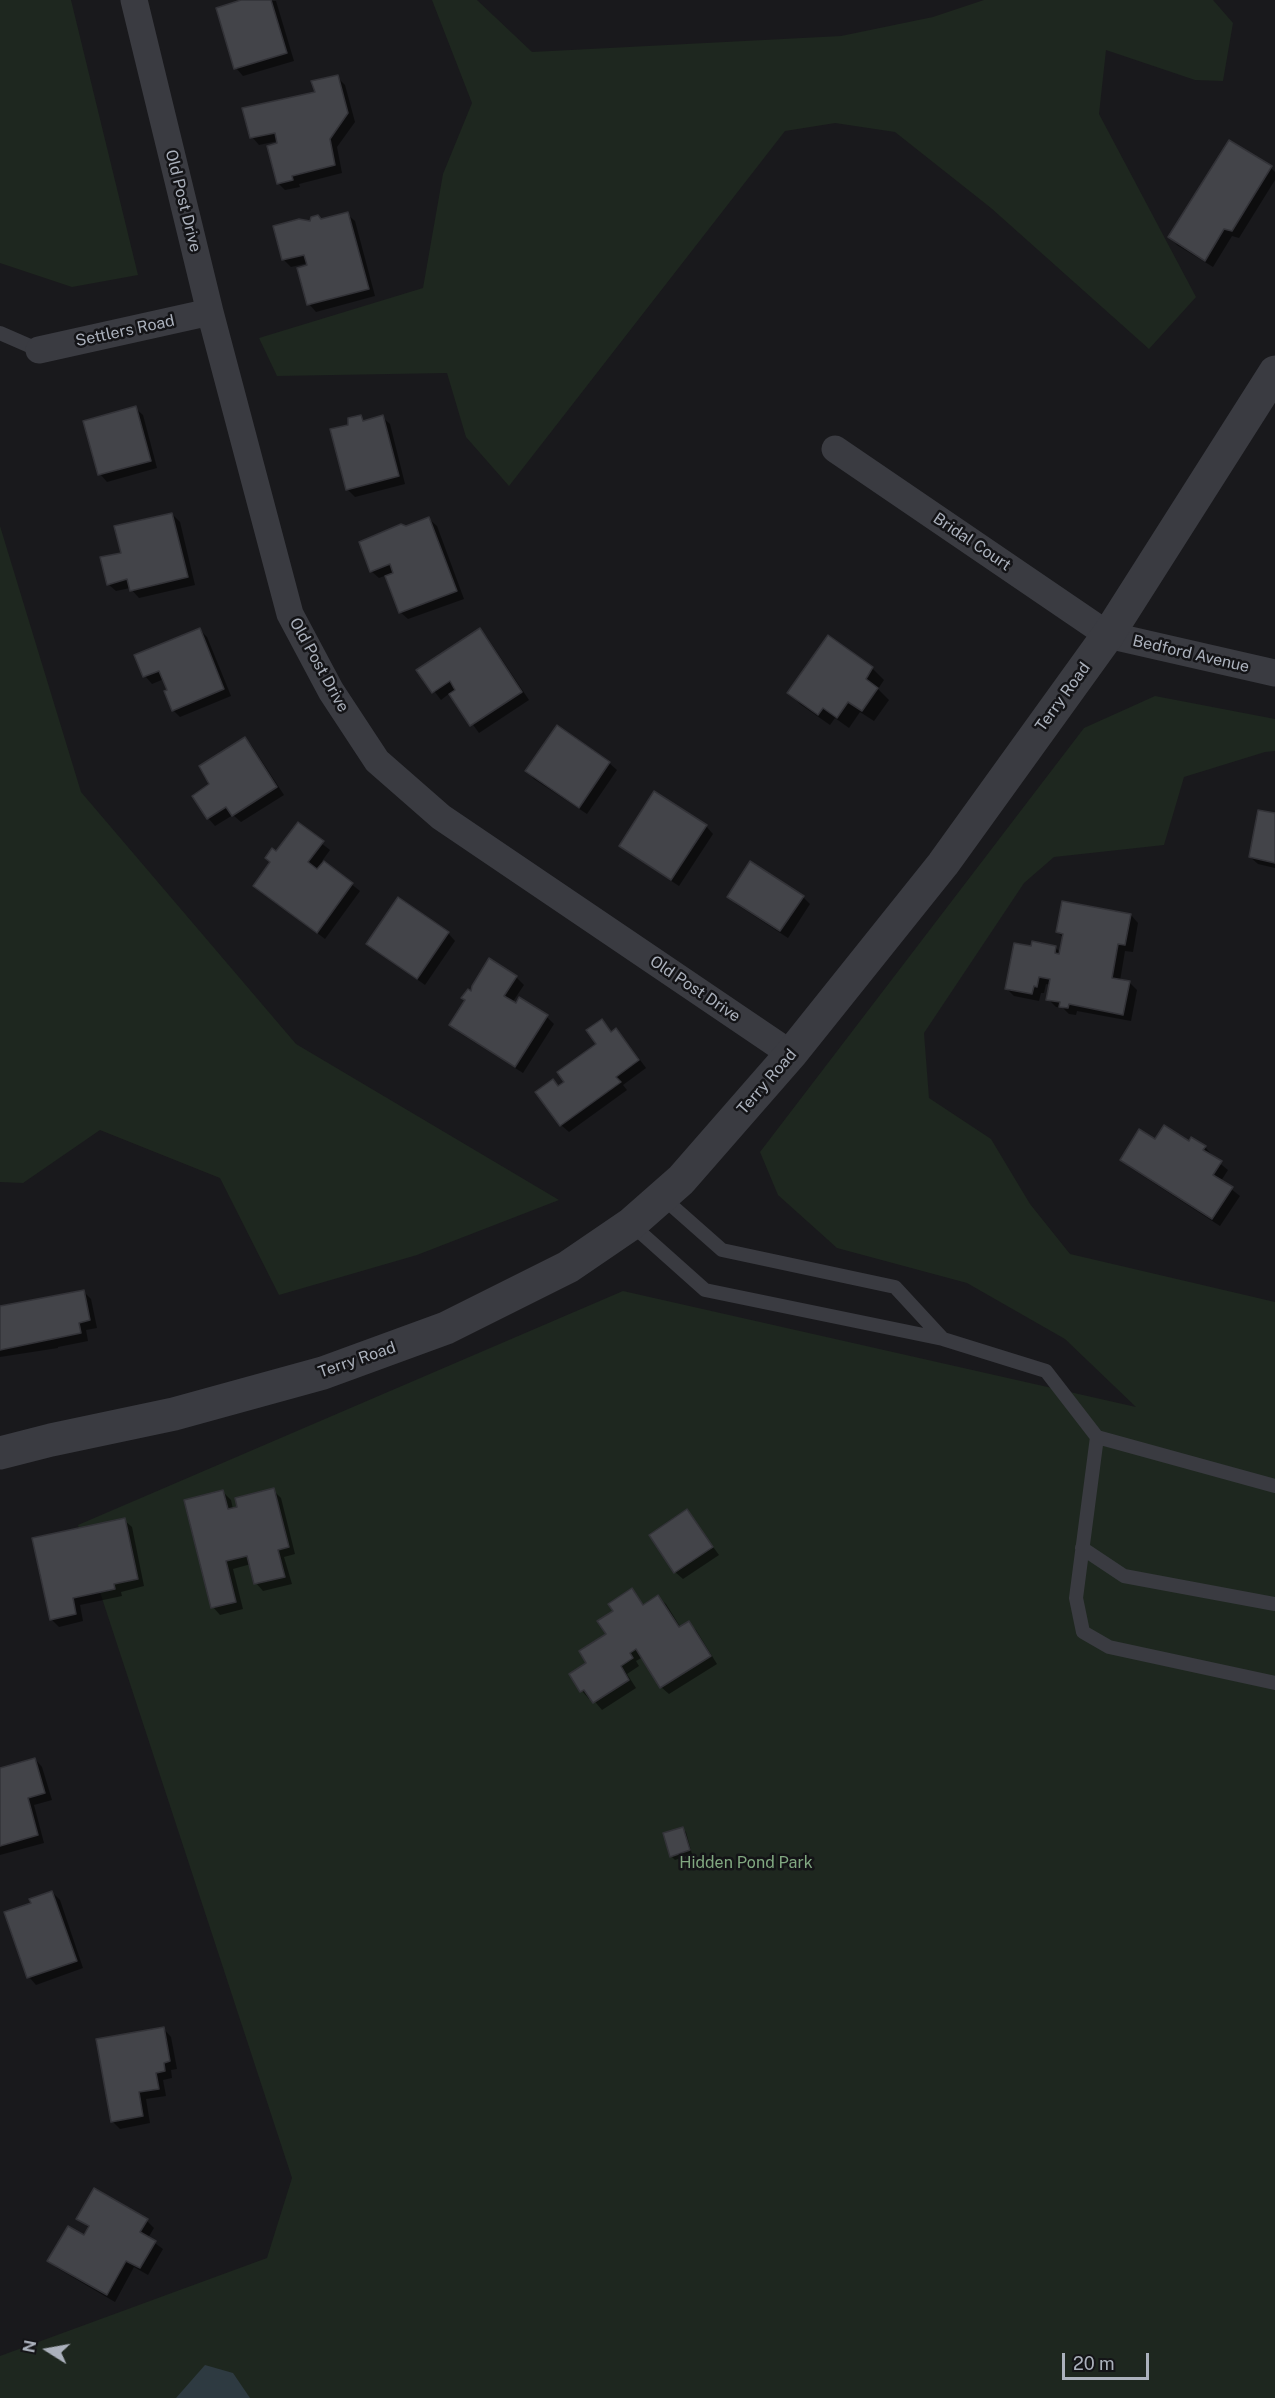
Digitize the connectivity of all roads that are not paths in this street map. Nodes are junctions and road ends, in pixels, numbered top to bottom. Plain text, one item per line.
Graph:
1 (134, 0) edge
2 (210, 312) junction
3 (0, 333) edge
4 (39, 350) joint
5 (1275, 372) edge
6 (835, 449) dead end
7 (1108, 634) junction
8 (1275, 673) edge
9 (791, 1054) junction
10 (662, 1197) junction
11 (631, 1224) junction
12 (943, 1339) junction
13 (1097, 1437) junction
14 (0, 1453) edge
15 (1275, 1486) edge
16 (1082, 1548) junction
17 (1275, 1604) edge
18 (1275, 1683) edge

1 - 2 street, Old Post Drive
2 - 4 street, Settlers Road
2 - 9 street, Old Post Drive
3 - 4 lane
5 - 7 street, Terry Road
6 - 7 street, Bridal Court
7 - 8 street, Bedford Avenue
7 - 9 street, Terry Road
9 - 10 street, Terry Road
10 - 11 street, Terry Road
10 - 12 lane
11 - 12 lane
11 - 14 street, Terry Road
12 - 13 lane
13 - 15 lane
13 - 16 lane
16 - 17 lane
16 - 18 lane

